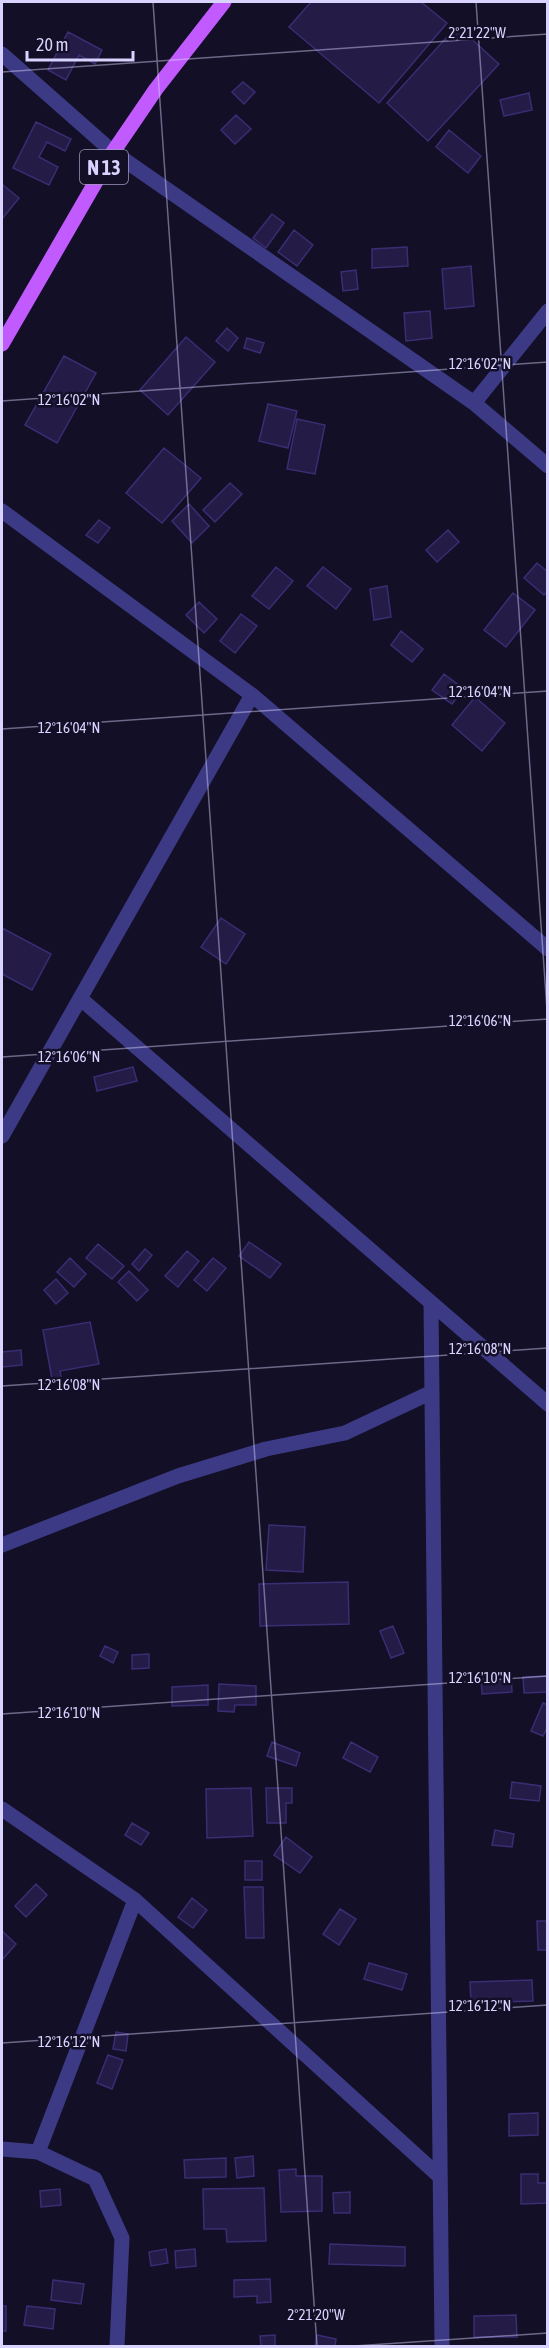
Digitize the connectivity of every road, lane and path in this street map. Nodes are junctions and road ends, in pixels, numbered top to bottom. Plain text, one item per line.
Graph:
1 (224, 2) edge
2 (2, 54) edge
3 (113, 152) junction
4 (548, 311) edge
5 (2, 344) edge
6 (474, 403) junction
7 (548, 466) edge
8 (2, 511) edge
9 (252, 695) junction
10 (548, 949) edge
11 (81, 999) junction
12 (2, 1136) edge
13 (432, 1303) junction
14 (432, 1392) junction
15 (548, 1404) edge
16 (2, 1545) edge
17 (2, 1809) edge
18 (135, 1900) junction
19 (2, 2150) edge
20 (38, 2152) junction
21 (439, 2176) junction
22 (117, 2346) edge
23 (442, 2346) edge

1 - 3 main road, N 13
2 - 3 street
3 - 5 main road, N 13
3 - 6 street
4 - 6 street
6 - 7 street
8 - 9 street
9 - 10 street
9 - 11 street
11 - 12 street
11 - 13 street
13 - 14 street
13 - 15 street
14 - 16 street
14 - 21 street
17 - 18 street
18 - 20 street
18 - 21 street
19 - 20 street
20 - 22 street
21 - 23 street

